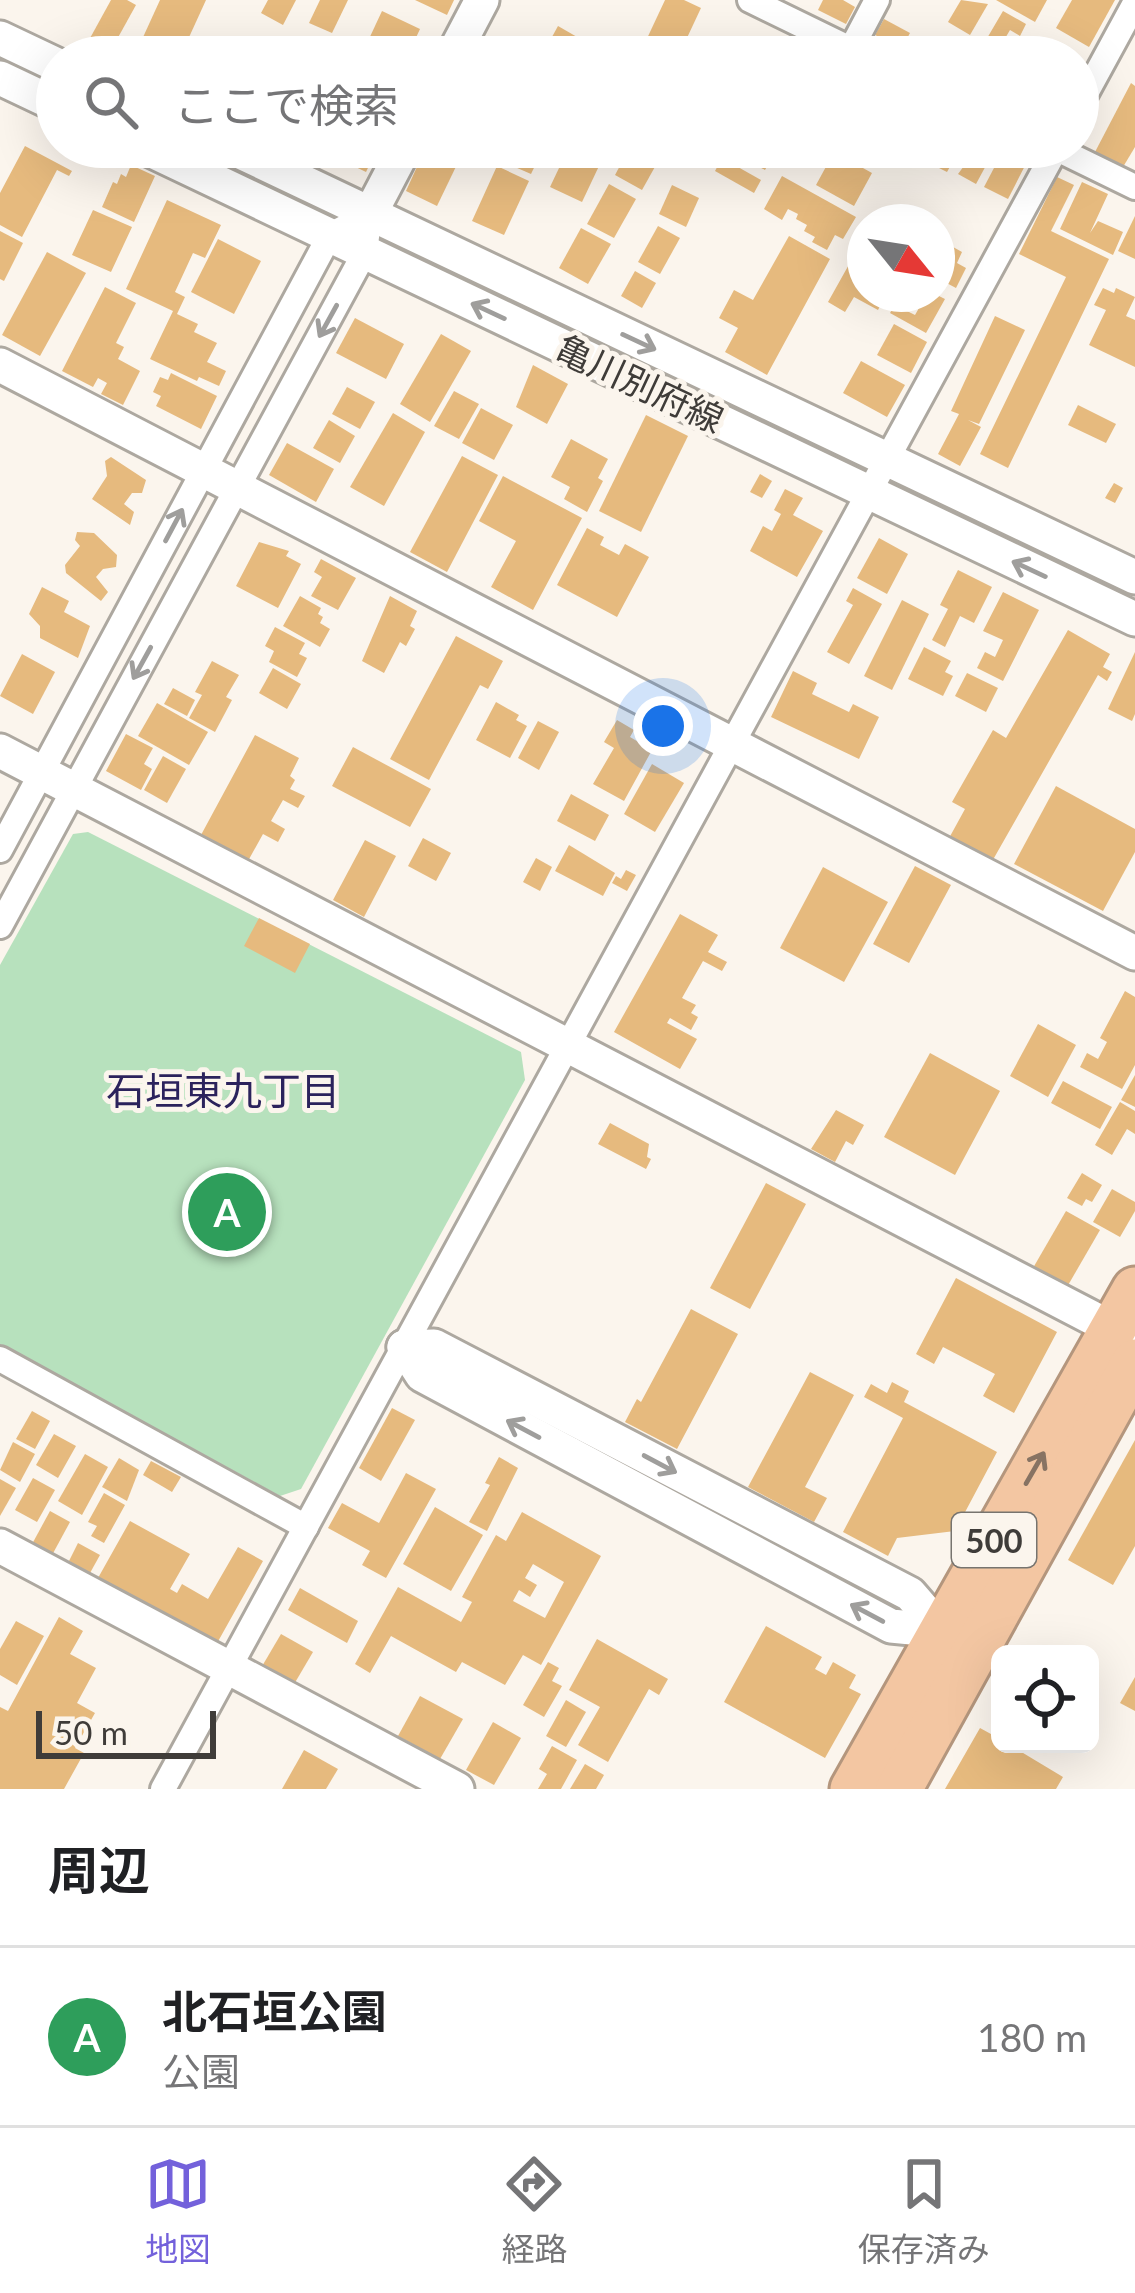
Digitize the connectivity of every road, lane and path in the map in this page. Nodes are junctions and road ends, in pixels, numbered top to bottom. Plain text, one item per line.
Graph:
1 (482, 0) edge
2 (750, 0) edge
3 (877, 0) edge
4 (1135, 3) edge
5 (463, 36) edge
6 (824, 36) edge
7 (865, 36) edge
8 (0, 38) edge
9 (36, 55) edge
10 (1099, 69) edge
11 (0, 78) edge
12 (36, 96) edge
13 (188, 168) edge
14 (274, 168) edge
15 (394, 168) edge
16 (1044, 168) edge
17 (1096, 168) edge
18 (1135, 187) edge
19 (370, 214) junction
20 (330, 236) junction
21 (365, 252) junction
22 (0, 365) edge
23 (887, 459) junction
24 (204, 471) junction
25 (237, 488) junction
26 (869, 492) junction
27 (1135, 578) edge
28 (1135, 619) edge
29 (732, 744) junction
30 (0, 751) edge
31 (42, 772) junction
32 (74, 789) junction
33 (0, 850) edge
34 (0, 926) edge
35 (1135, 953) edge
36 (568, 1046) junction
37 (1130, 1330) edge
38 (404, 1347) junction
39 (0, 1359) edge
40 (306, 1527) junction
41 (0, 1546) edge
42 (1031, 1551) junction
43 (942, 1631) junction
44 (229, 1668) junction
45 (950, 1700) junction
46 (163, 1789) edge
47 (457, 1789) edge
48 (853, 1789) edge
49 (899, 1789) edge

1 - 5 street
2 - 6 street
3 - 7 street
4 - 10 street
8 - 9 street
11 - 12 street
13 - 20 street, 亀川別府線
14 - 19 street, 亀川別府線
15 - 19 street
16 - 23 street
17 - 18 street
19 - 20 street
19 - 21 street
19 -> 23 street, 亀川別府線
20 - 21 street, 亀川別府線
20 - 24 street
21 -> 25 street
26 -> 21 street, 亀川別府線
22 - 24 street
23 - 26 street
23 - 27 street, 亀川別府線
24 - 25 street
31 -> 24 street
25 - 29 street
25 -> 32 street
28 -> 26 street, 亀川別府線
26 - 29 street
29 - 35 street
29 - 36 street
30 - 31 street
31 - 32 street
31 - 33 street
32 - 34 street
32 - 36 street
36 - 37 street
36 - 38 street
37 - 42 highway, 500
43 -> 37 highway, 500
38 - 40 street
38 - 43 street
39 - 40 street
40 - 44 street
41 - 44 street
42 - 43 street
42 - 45 highway, 500
43 - 45 street
43 - 48 highway, 500
44 - 46 street
44 - 47 street
45 - 49 highway, 500

